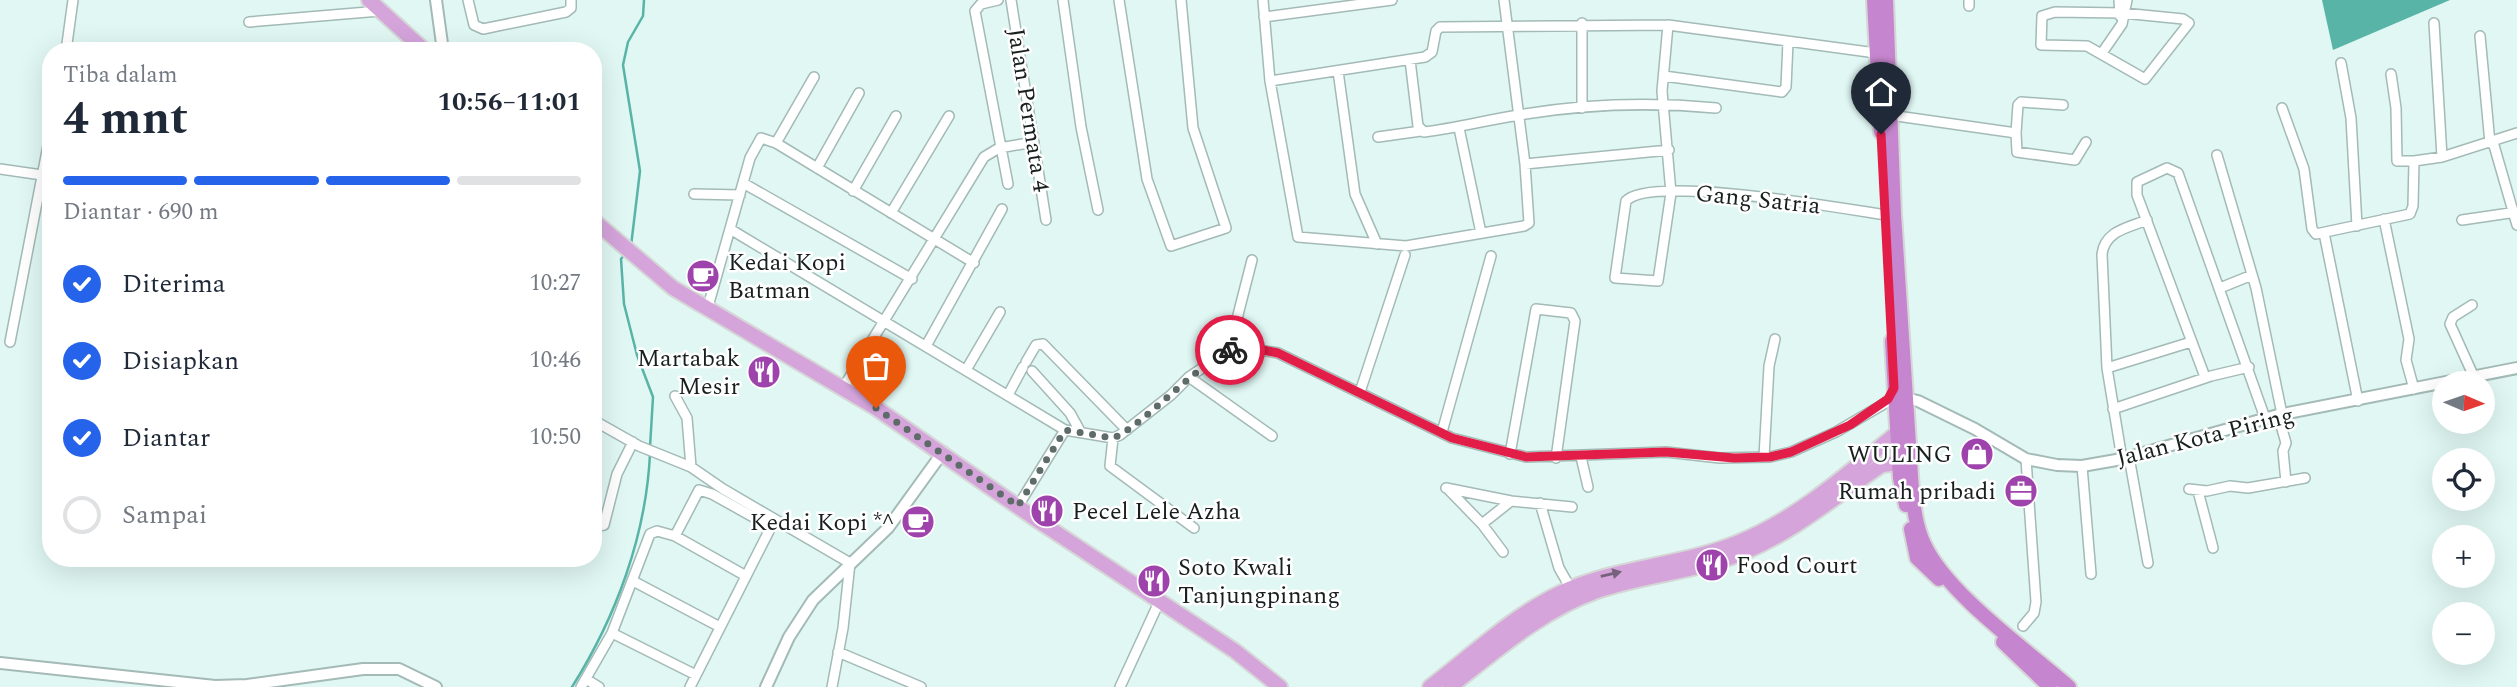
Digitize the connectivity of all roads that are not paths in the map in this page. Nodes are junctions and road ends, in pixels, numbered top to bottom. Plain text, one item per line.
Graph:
1 (73, 0) edge
2 (436, 0) edge
3 (468, 0) edge
4 (572, 0) edge
5 (998, 0) edge
6 (1011, 0) edge
7 (1063, 0) edge
8 (1119, 0) edge
9 (1181, 0) edge
10 (1263, 0) edge
11 (1392, 0) edge
12 (1504, 0) edge
13 (2119, 0) edge
14 (2127, 0) edge
15 (1880, 2) edge
16 (1325, 4) edge
17 (374, 5) edge
18 (2122, 13) junction
19 (1264, 17) junction
20 (249, 22) dead end
21 (1582, 23) junction
22 (2434, 23) dead end
23 (1668, 24) junction
24 (1507, 27) junction
25 (2480, 36) dead end
26 (1788, 41) junction
27 (67, 42) edge
28 (415, 42) edge
29 (442, 42) edge
30 (2102, 52) junction
31 (1876, 53) junction
32 (1410, 60) junction
33 (2341, 63) dead end
34 (1338, 71) junction
35 (2391, 74) dead end
36 (1664, 76) junction
37 (814, 77) dead end
38 (1270, 81) junction
39 (859, 93) dead end
40 (1663, 103) junction
41 (2063, 106) dead end
42 (1582, 108) junction
43 (1716, 108) dead end
44 (2281, 108) dead end
45 (1519, 115) junction
46 (1890, 115) junction
47 (896, 116) dead end
48 (948, 116) dead end
49 (1459, 128) junction
50 (1421, 131) junction
51 (2016, 133) junction
52 (2517, 134) edge
53 (1378, 136) dead end
54 (1034, 142) junction
55 (2086, 142) dead end
56 (2491, 142) junction
57 (776, 144) junction
58 (999, 148) junction
59 (1669, 150) junction
60 (2217, 155) dead end
61 (2442, 157) junction
62 (2414, 161) junction
63 (1525, 164) junction
64 (817, 168) junction
65 (0, 169) edge
66 (42, 175) joint
67 (743, 183) junction
68 (1008, 184) dead end
69 (853, 191) junction
70 (1671, 193) junction
71 (694, 194) dead end
72 (740, 195) junction
73 (1002, 209) dead end
74 (1098, 210) dead end
75 (2515, 212) edge
76 (891, 213) junction
77 (1886, 215) junction
78 (2384, 219) junction
79 (1046, 220) dead end
80 (2147, 220) junction
81 (2462, 220) dead end
82 (2517, 225) edge
83 (2357, 226) junction
84 (602, 228) edge
85 (730, 229) junction
86 (1481, 233) junction
87 (2324, 233) junction
88 (936, 238) junction
89 (1377, 244) junction
90 (1405, 255) dead end
91 (1491, 256) dead end
92 (1252, 260) dead end
93 (974, 263) junction
94 (2252, 275) junction
95 (912, 279) junction
96 (2220, 288) junction
97 (2472, 304) dead end
98 (707, 310) junction
99 (1000, 312) dead end
100 (882, 321) junction
101 (1774, 339) dead end
102 (10, 342) dead end
103 (2191, 342) junction
104 (926, 345) junction
105 (1229, 350) junction
106 (1027, 367) junction
107 (2249, 367) junction
108 (2107, 368) junction
109 (2517, 369) edge
110 (966, 370) junction
111 (2470, 371) edge
112 (2496, 373) edge
113 (1189, 377) junction
114 (2205, 377) junction
115 (2432, 385) edge
116 (843, 388) junction
117 (2414, 389) junction
118 (1360, 392) junction
119 (676, 396) dead end
120 (1008, 396) junction
121 (1895, 396) junction
122 (2358, 401) junction
123 (2113, 409) junction
124 (2280, 415) junction
125 (2266, 418) junction
126 (602, 425) edge
127 (1065, 430) junction
128 (1127, 430) junction
129 (1080, 431) junction
130 (1443, 432) junction
131 (1272, 436) dead end
132 (1113, 438) junction
133 (633, 442) junction
134 (1901, 448) junction
135 (943, 452) junction
136 (1510, 454) junction
137 (1581, 457) junction
138 (1765, 457) junction
139 (1556, 458) junction
140 (2026, 458) junction
141 (2126, 458) junction
142 (2082, 466) junction
143 (691, 467) junction
144 (2305, 478) dead end
145 (2286, 482) junction
146 (1588, 487) dead end
147 (1511, 501) junction
148 (1540, 503) junction
149 (1018, 506) junction
150 (1572, 507) dead end
151 (1482, 524) junction
152 (602, 525) edge
153 (1194, 528) dead end
154 (675, 536) junction
155 (2213, 548) dead end
156 (1503, 552) dead end
157 (1710, 558) junction
158 (850, 563) junction
159 (2148, 564) dead end
160 (2091, 574) dead end
161 (746, 576) junction
162 (633, 581) junction
163 (1571, 589) junction
164 (1160, 600) junction
165 (2023, 626) dead end
166 (720, 627) junction
167 (612, 633) junction
168 (838, 652) junction
169 (0, 663) edge
170 (696, 676) junction
171 (584, 683) edge
172 (436, 687) edge
173 (600, 687) edge
174 (690, 687) edge
175 (766, 687) edge
176 (832, 687) edge
177 (921, 687) edge
178 (1120, 687) edge
179 (1280, 687) edge
180 (1430, 687) edge
181 (1450, 687) edge
182 (2050, 687) edge
183 (2069, 687) edge

1 - 27 street
2 - 29 street
3 - 4 street
5 - 58 street, Jalan Permata 4
6 - 54 street, Jalan Permata 4
7 - 74 street
8 - 9 street
10 - 19 street
11 - 16 street
12 - 24 street
13 - 18 street
14 - 18 street
15 - 31 highway
15 - 46 highway
16 - 19 street
17 - 20 street
17 - 28 main road
18 - 30 street
18 - 30 street
18 - 30 street
19 - 38 street
21 - 23 street
21 - 24 street
21 - 42 street
22 - 61 street
23 - 26 street
23 - 36 street
24 - 32 street
24 - 45 street
25 - 56 street
26 - 31 street
26 - 36 street
31 - 77 highway
32 - 34 street
32 - 50 street
33 - 83 street
34 - 38 street
34 - 89 street
35 - 62 street
36 - 40 street
37 - 57 street
38 - 89 street
39 - 64 street
40 - 42 street
40 - 43 street
40 - 59 street
41 - 51 street
42 - 45 street
44 - 87 street
45 - 49 street
45 - 63 street
46 - 51 street
46 - 121 highway
47 - 69 street
48 - 76 street
49 - 50 street
49 - 86 street
50 - 53 street
51 - 55 street
52 - 56 street
54 - 58 street
54 - 79 street, Jalan Permata 4
56 - 61 street
56 - 75 street
57 - 64 street
57 - 67 street
58 - 68 street, Jalan Permata 4
58 - 88 street
59 - 63 street
59 - 70 street
60 - 94 street
61 - 62 street
62 - 78 street
63 - 86 street
64 - 69 street
65 - 66 street
66 - 102 street
67 - 72 street
67 - 95 street
69 - 76 street
70 - 70 street, Gang Satria
70 - 77 street, Gang Satria
71 - 72 street
72 - 85 street
73 - 93 street
75 - 81 street
75 - 82 street
76 - 88 street
77 - 121 highway
78 - 83 street
78 - 117 street
80 - 96 street
80 - 103 street
80 - 108 street
83 - 87 street
84 - 98 main road
85 - 98 street
85 - 100 street
86 - 89 street
87 - 122 street
88 - 93 street
88 - 95 street
90 - 118 street
91 - 130 street
92 - 105 street
93 - 104 street
94 - 96 street
94 - 124 street
95 - 100 street
96 - 107 street
97 - 111 street
98 - 116 main road
99 - 110 street
100 - 104 street
100 - 116 street
101 - 138 street
103 - 108 street
103 - 114 street
104 - 110 street
105 - 113 street
105 - 118 street
106 - 120 street
106 - 128 street
106 - 129 street
107 - 114 street
107 - 125 street
108 - 123 street
109 - 112 street, Jalan Kota Piring
110 - 120 street
113 - 128 street
113 - 131 street
114 - 123 street
115 - 117 street, Jalan Kota Piring
116 - 135 main road
117 - 122 street, Jalan Kota Piring
118 - 130 street
119 - 143 street
120 - 127 street
121 - 134 highway
121 - 138 street
121 - 140 street, Jalan Kota Piring
122 - 124 street, Jalan Kota Piring
123 - 141 street
124 - 125 street, Jalan Kota Piring
124 - 145 street
125 - 141 street, Jalan Kota Piring
126 - 133 street
127 - 129 street
127 - 149 street
128 - 132 street
129 - 132 street
130 - 136 street
132 - 153 street
133 - 143 street
133 - 152 street
134 - 157 main road
134 - 157 main road
134 - 182 highway
134 - 183 highway
135 - 149 main road
135 - 158 street
136 - 139 street
136 - 139 street
137 - 138 street
137 - 139 street
137 - 146 street
140 - 142 street, Jalan Kota Piring
140 - 165 street
141 - 142 street, Jalan Kota Piring
141 - 159 street
142 - 160 street
143 - 158 street
144 - 145 street
145 - 155 street
147 - 148 street
147 - 151 street
147 - 151 street
148 - 150 street
148 - 163 street
149 - 164 main road
151 - 156 street
154 - 161 street
154 - 161 street
154 - 162 street
163 -> 157 main road
157 - 181 main road
158 - 168 street
158 - 175 street
161 - 166 street
162 - 166 street
162 - 167 street
163 - 180 main road
164 - 178 street
164 - 179 main road
166 - 170 street
167 - 170 street
167 - 171 street
168 - 176 street
168 - 177 street
169 - 172 street
170 - 174 street
171 - 173 street

